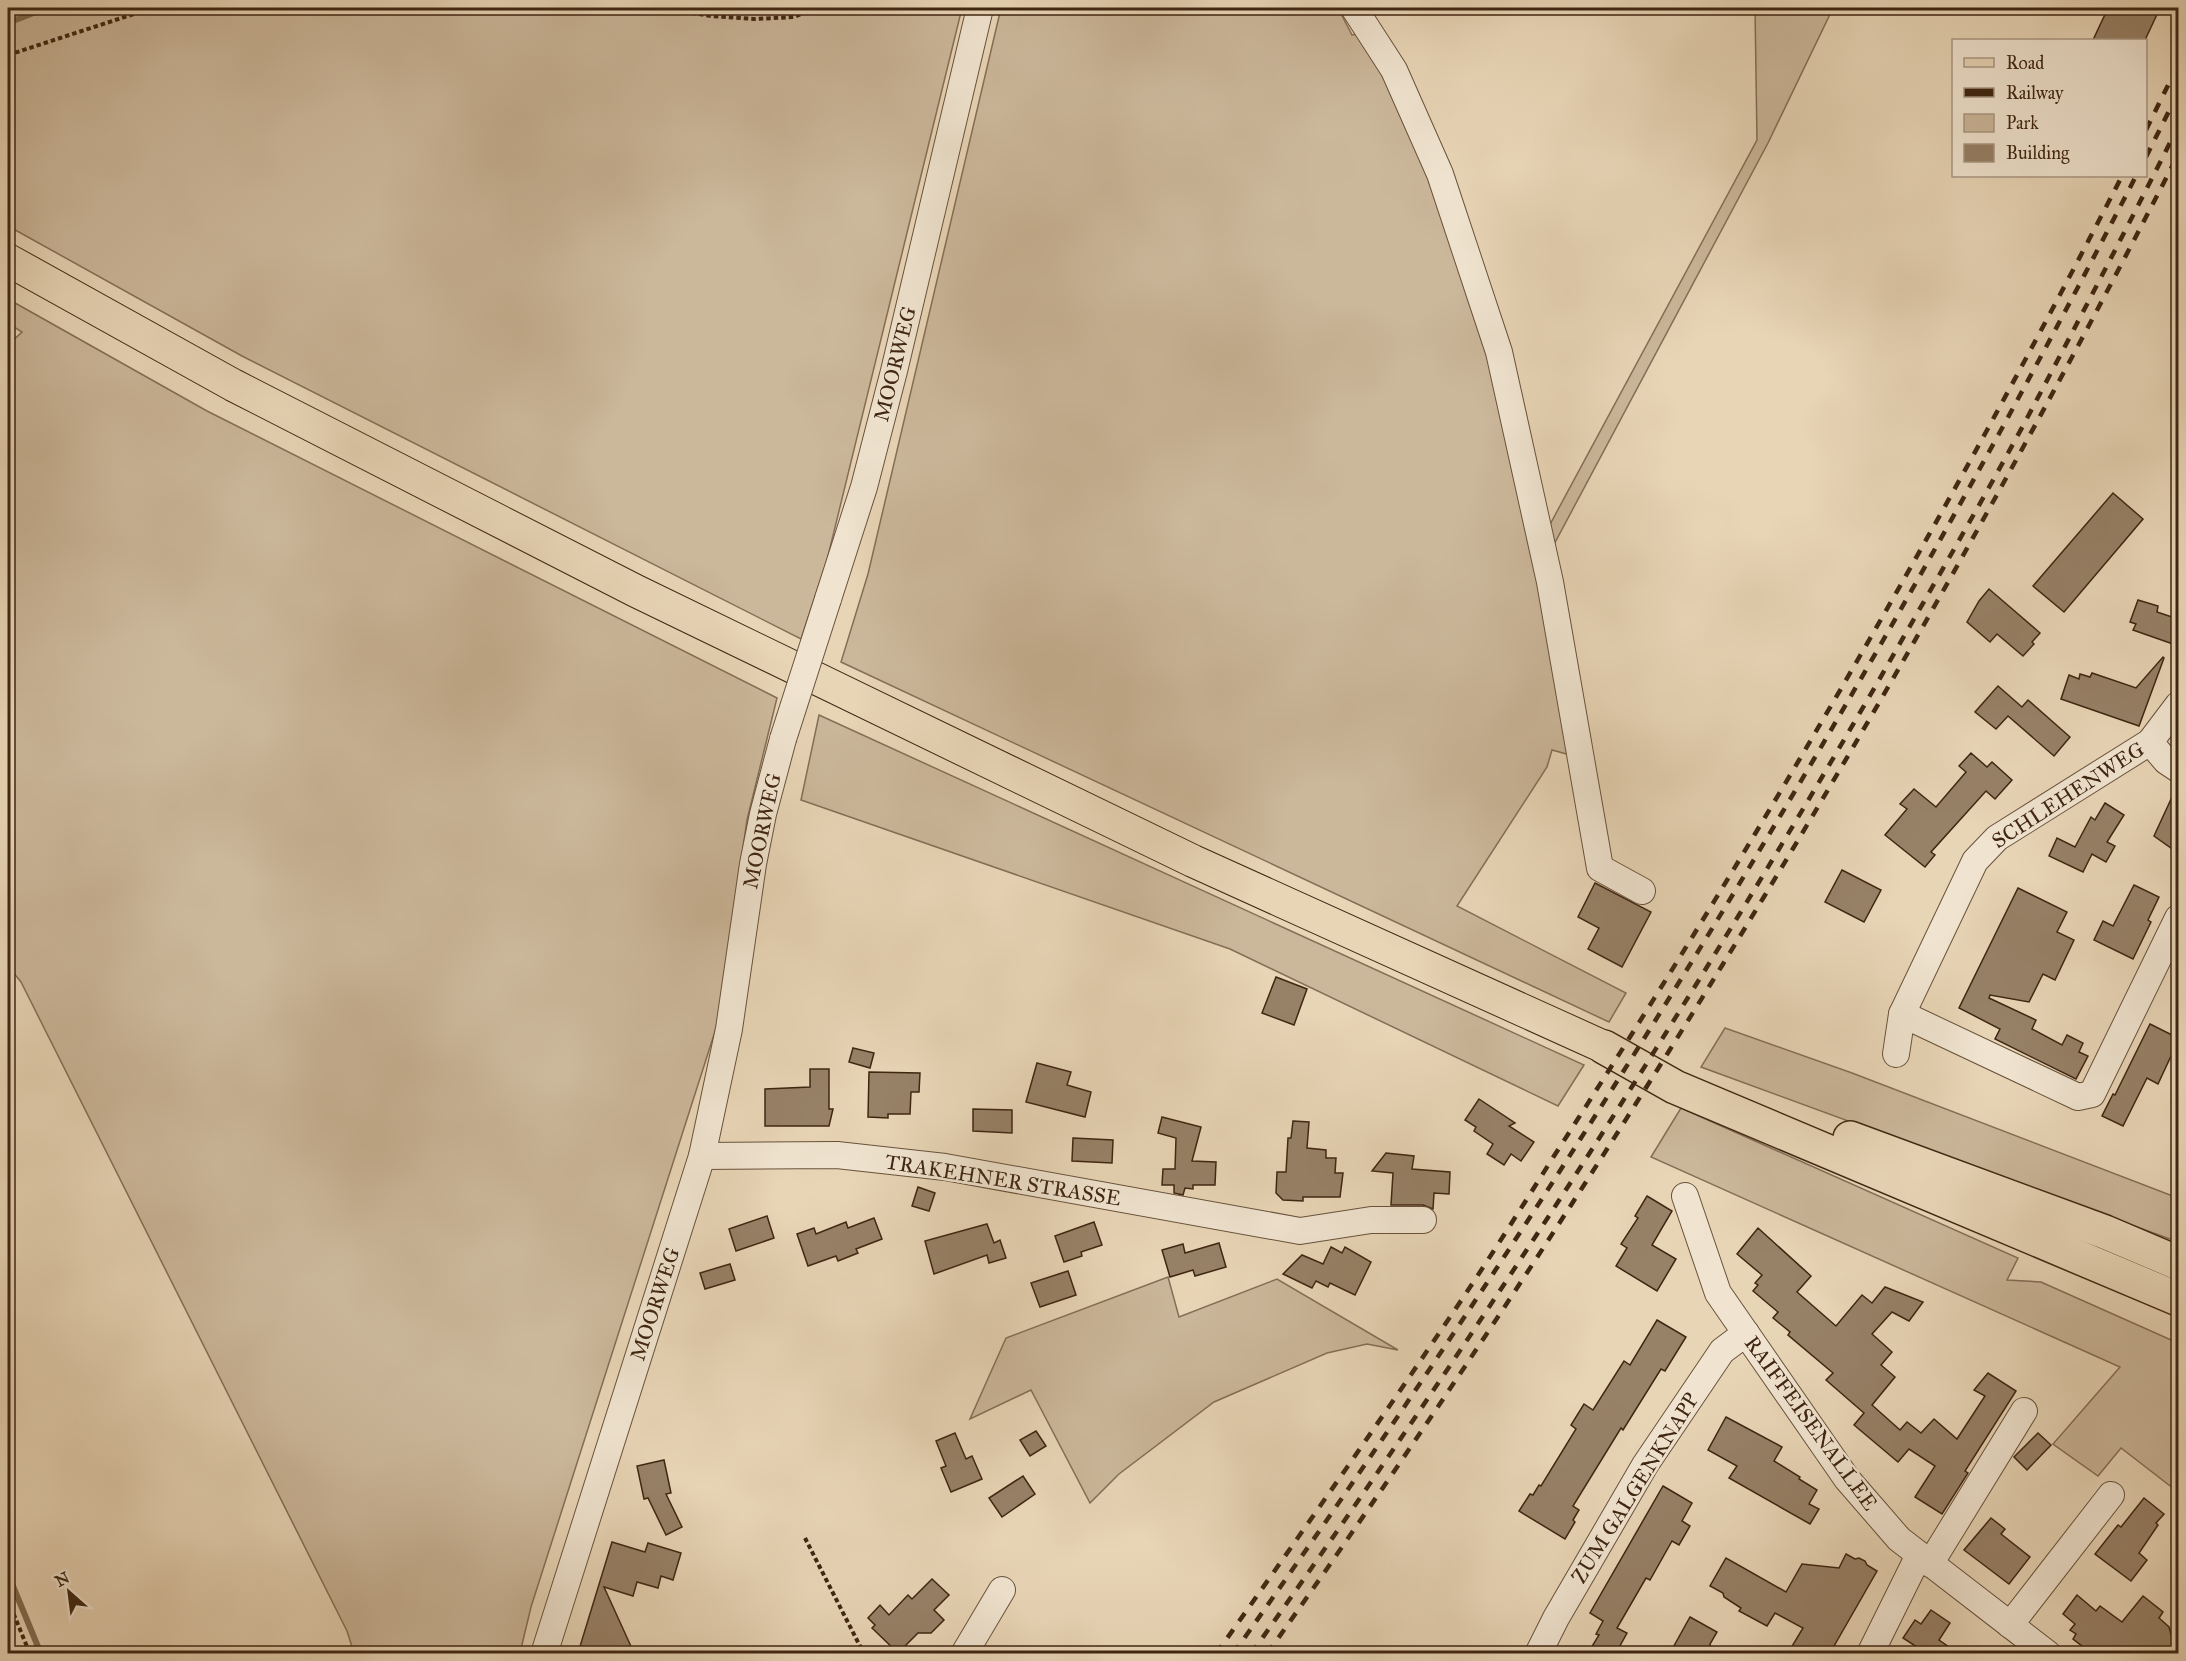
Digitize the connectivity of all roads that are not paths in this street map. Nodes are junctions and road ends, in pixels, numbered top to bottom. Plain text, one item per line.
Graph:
1 (980, 8) edge
2 (1354, 8) edge
3 (8, 260) edge
4 (2178, 705) edge
5 (2150, 742) junction
6 (2178, 769) edge
7 (1642, 891) dead end
8 (2178, 918) edge
9 (1902, 1014) junction
10 (1604, 1047) junction
11 (1896, 1054) dead end
12 (702, 1156) junction
13 (1684, 1196) dead end
14 (1424, 1220) dead end
15 (2178, 1263) edge
16 (2178, 1299) edge
17 (1746, 1333) junction
18 (2024, 1411) dead end
19 (2110, 1496) dead end
20 (1925, 1560) junction
21 (1002, 1590) dead end
22 (2010, 1626) junction
23 (544, 1653) edge
24 (964, 1653) edge
25 (1538, 1653) edge
26 (1870, 1653) edge
27 (2048, 1653) edge

1 - 12 street, MOORWEG, bridge
2 - 7 street
3 - 10 main road
4 - 5 street, SCHLEHENWEG
5 - 6 street
5 - 9 street, SCHLEHENWEG
8 - 9 street
9 - 11 street, SCHLEHENWEG
10 - 15 highway
10 - 16 highway
12 - 14 street, TRAKEHNER STRASSE
12 - 23 street, MOORWEG
13 - 17 street, RAIFFEISENALLEE
17 - 20 street, RAIFFEISENALLEE
17 - 25 street, ZUM GALGENKNAPP
18 - 20 street
19 - 22 street
20 - 22 street, RAIFFEISENALLEE
20 - 26 street
21 - 24 street
22 - 27 street, RAIFFEISENALLEE

